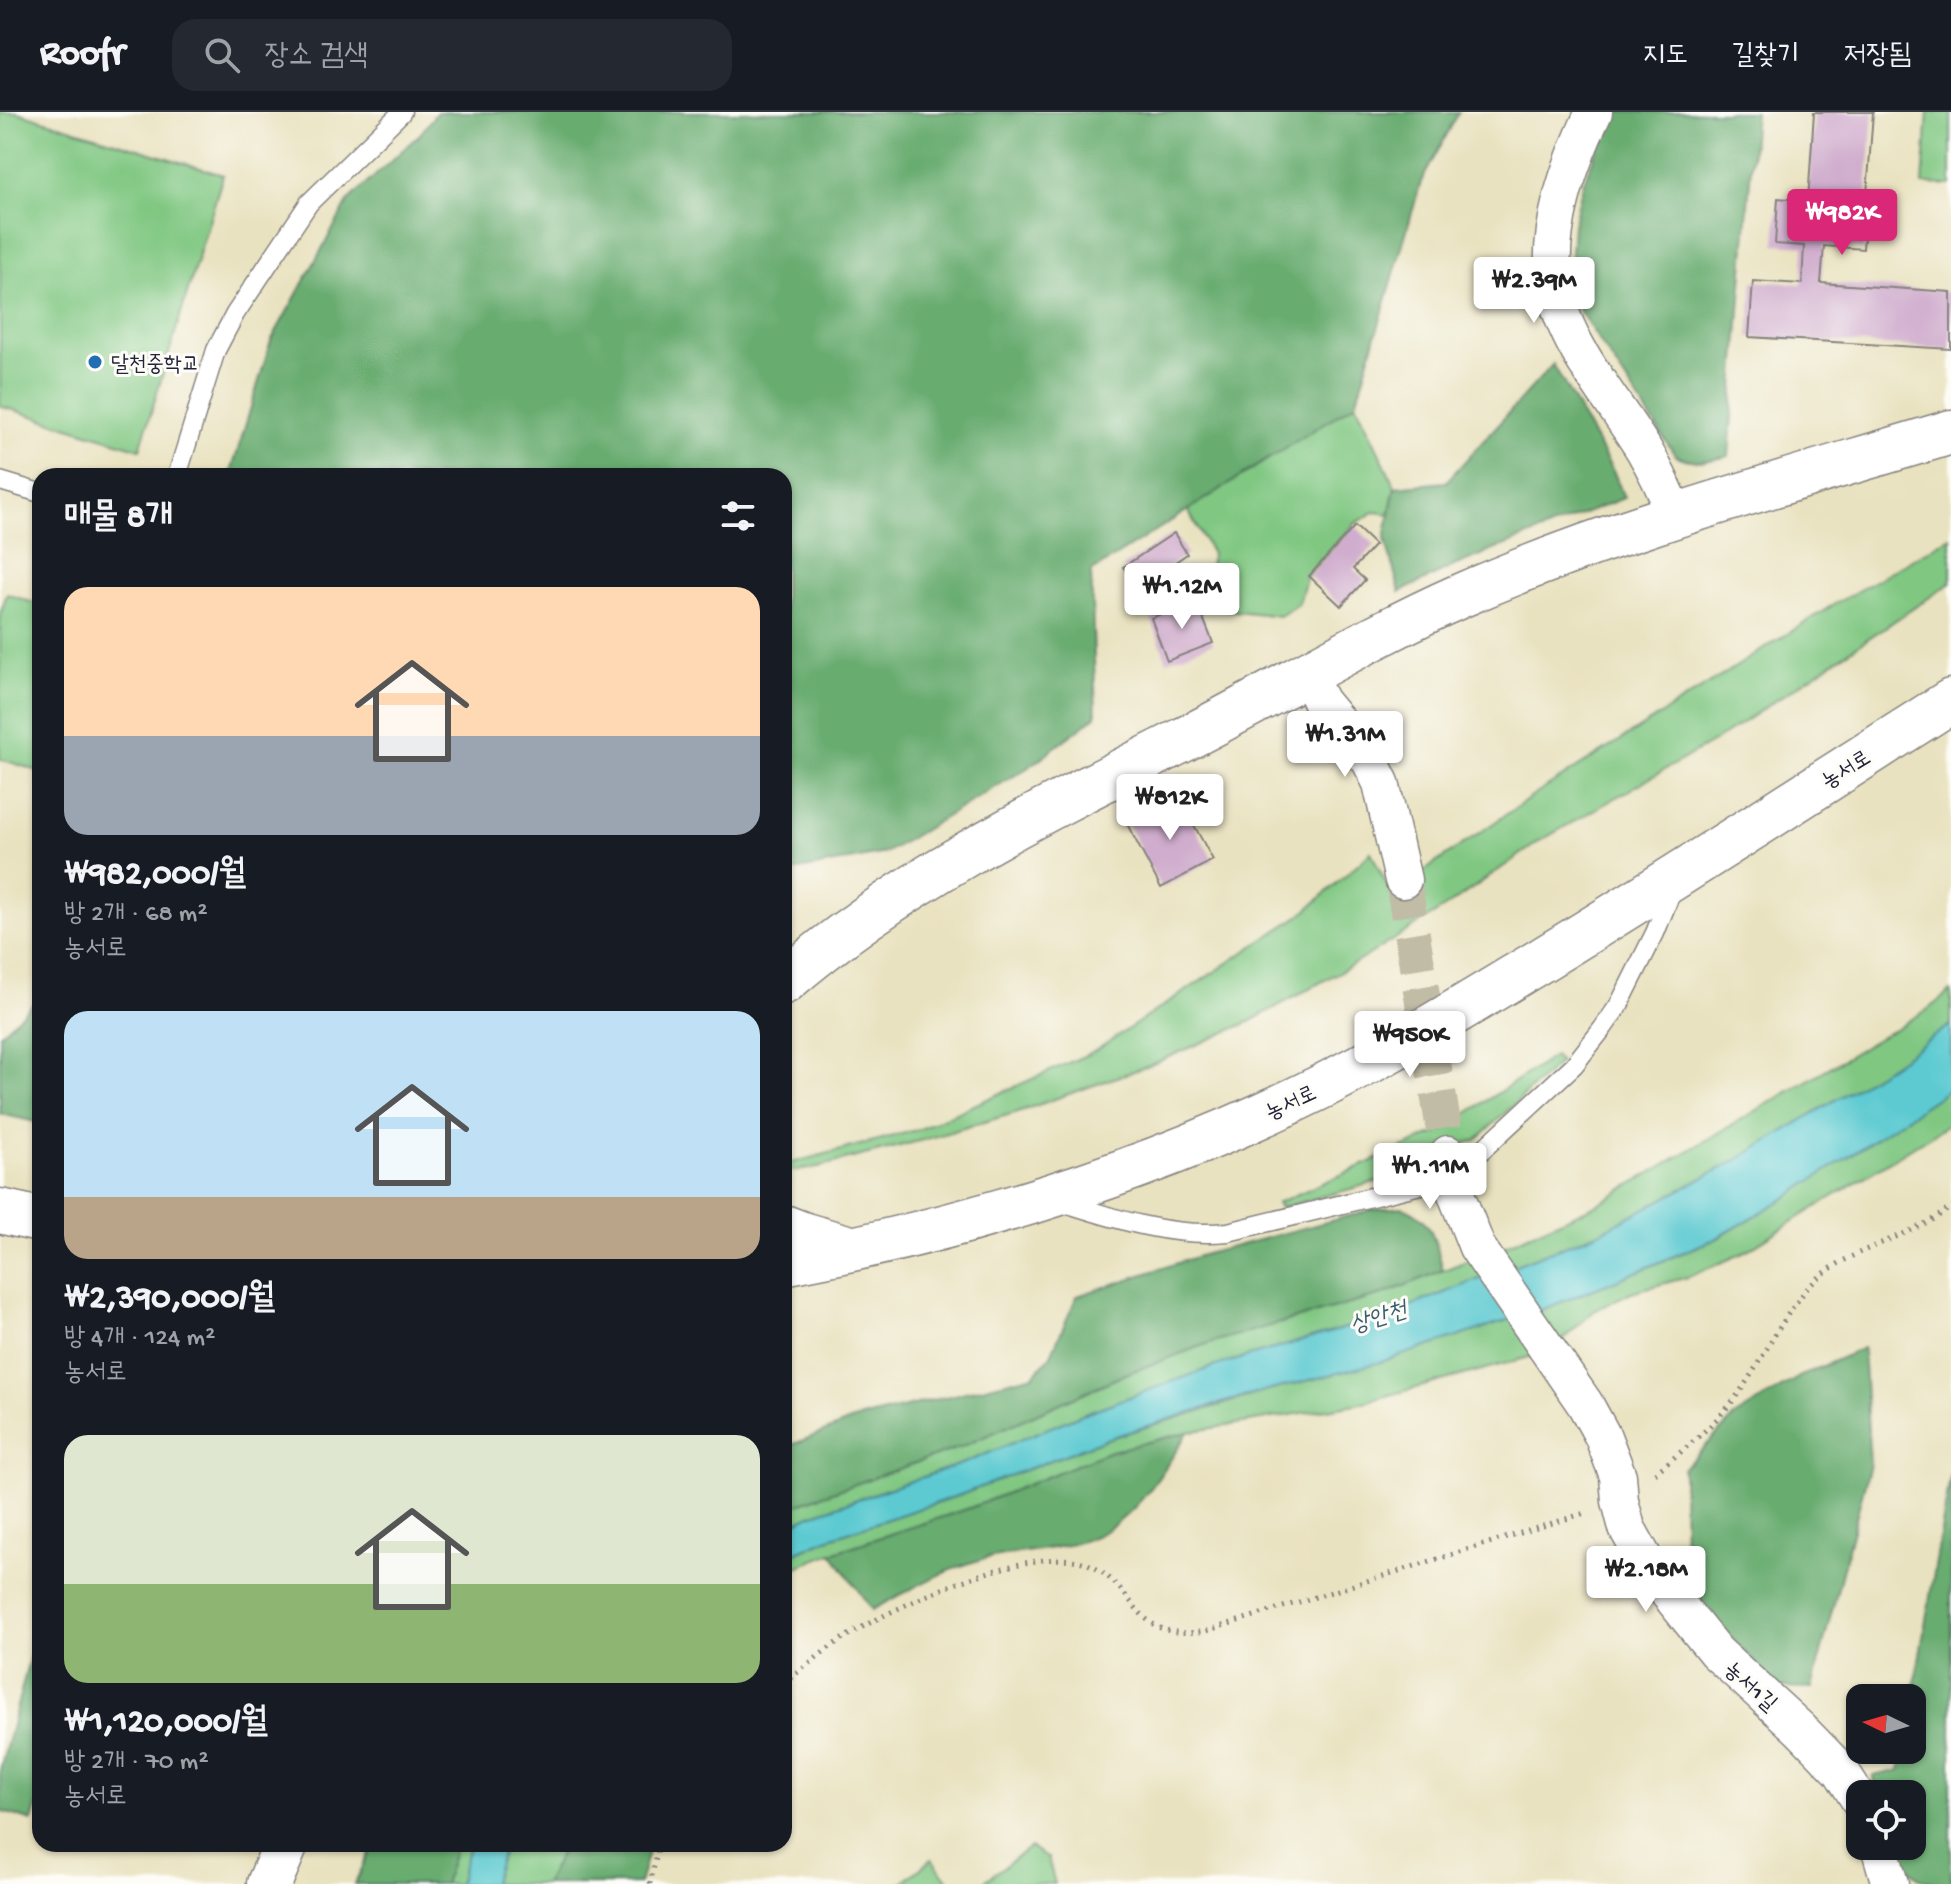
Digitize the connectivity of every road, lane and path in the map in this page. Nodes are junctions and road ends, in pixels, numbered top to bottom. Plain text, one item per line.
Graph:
1 (402, 112) edge
2 (1594, 112) edge
3 (1951, 432) edge
4 (179, 468) edge
5 (0, 481) edge
6 (32, 491) edge
7 (1676, 517) junction
8 (1307, 675) junction
9 (1951, 701) edge
10 (1679, 874) junction
11 (1403, 880) tunnel mouth
12 (792, 976) edge
13 (1450, 1166) junction
14 (1048, 1198) junction
15 (1951, 1207) edge
16 (0, 1211) edge
17 (32, 1218) edge
18 (792, 1230) edge
19 (857, 1249) junction
20 (792, 1261) edge
21 (1620, 1501) junction
22 (792, 1677) edge
23 (1847, 1780) edge
24 (283, 1852) edge
25 (657, 1852) edge
26 (269, 1884) edge
27 (650, 1884) edge

1 - 4 lane
2 - 7 street
3 - 7 street
5 - 6 lane
7 - 8 street
8 - 11 street
8 - 12 street
9 - 10 street, 농서로
10 - 13 lane
10 - 14 street, 농서로
13 - 14 lane
13 - 21 street, 농서1길
14 - 19 street, 농서로
15 - 21 path
16 - 17 street
18 - 19 street
19 - 20 street, 농서로
21 - 22 path
21 - 23 street, 농서1길
24 - 26 street
25 - 27 path

